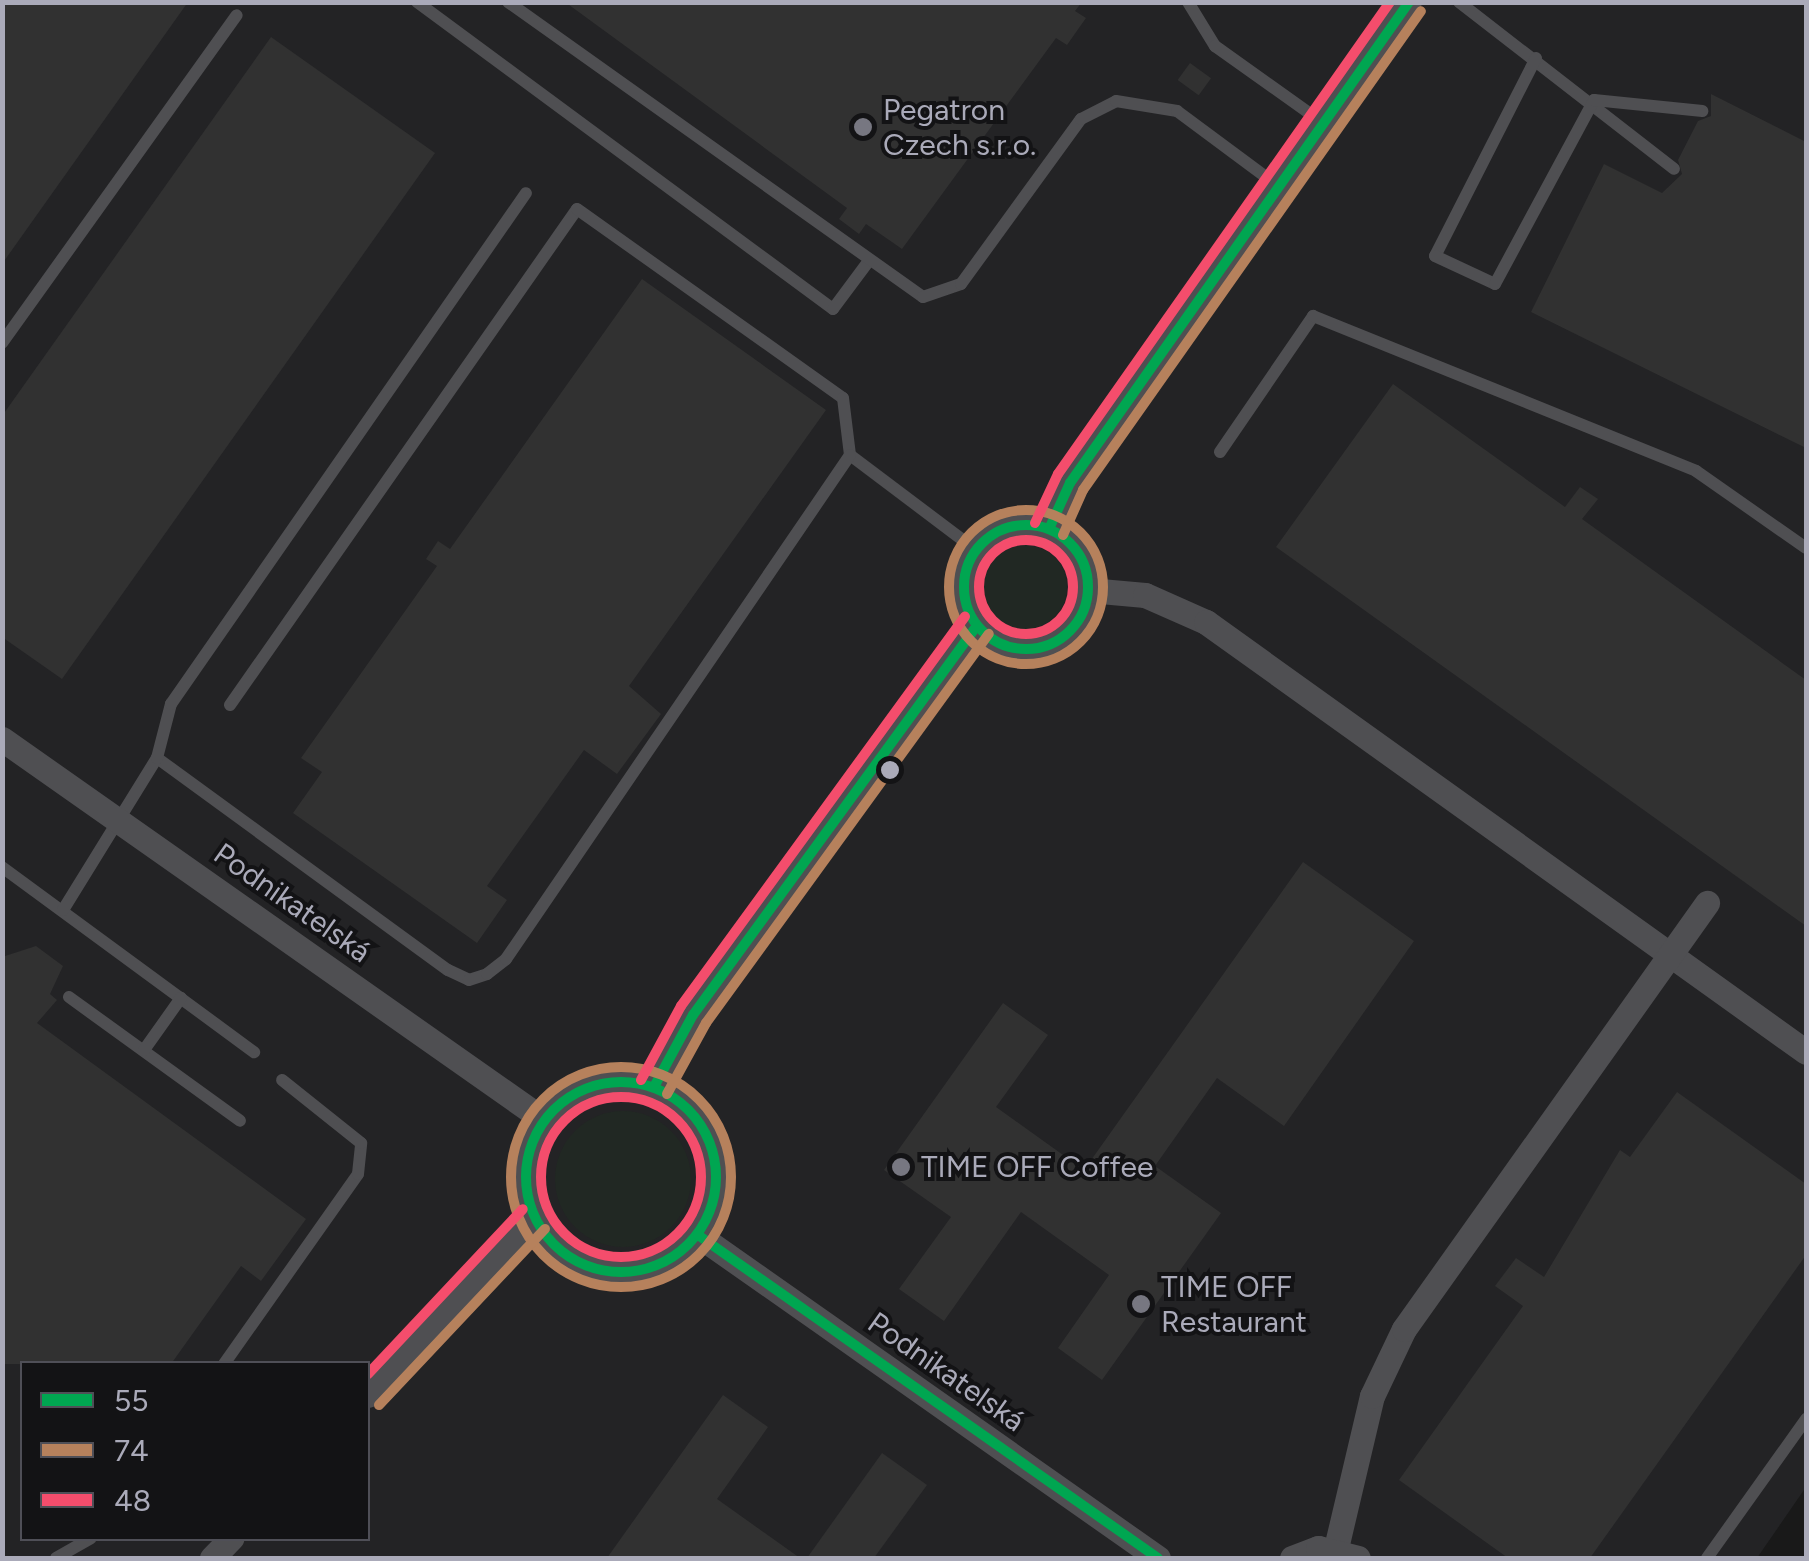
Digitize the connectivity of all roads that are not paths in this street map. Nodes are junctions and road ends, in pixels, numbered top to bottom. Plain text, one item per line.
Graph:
1 (417, 2) edge
2 (508, 2) edge
3 (1188, 2) edge
4 (1409, 2) edge
5 (1459, 2) edge
6 (237, 15) dead end
7 (1536, 58) junction
8 (1594, 100) junction
9 (1702, 111) dead end
10 (1323, 123) junction
11 (1674, 169) dead end
12 (1278, 186) junction
13 (526, 193) dead end
14 (868, 262) junction
15 (2, 343) edge
16 (1220, 452) dead end
17 (850, 455) junction
18 (1049, 530) junction
19 (1806, 548) edge
20 (976, 550) junction
21 (1088, 590) junction
22 (977, 625) junction
23 (230, 706) dead end
24 (2, 739) edge
25 (157, 758) junction
26 (122, 823) junction
27 (2, 868) edge
28 (1707, 902) dead end
29 (62, 910) junction
30 (1670, 956) junction
31 (69, 997) dead end
32 (181, 998) junction
33 (144, 1050) junction
34 (254, 1052) dead end
35 (1806, 1052) edge
36 (282, 1080) dead end
37 (654, 1087) junction
38 (544, 1120) junction
39 (240, 1121) dead end
40 (534, 1219) junction
41 (698, 1236) junction
42 (226, 1361) edge
43 (370, 1393) edge
44 (1806, 1420) edge
45 (86, 1541) edge
46 (1347, 1553) edge
47 (56, 1558) edge
48 (1158, 1558) edge
49 (1292, 1558) edge
50 (1707, 1558) edge

1 - 14 lane
2 - 14 lane
3 - 10 lane
4 - 10 street
5 - 7 lane
6 - 15 lane
7 - 8 lane
7 - 8 lane
8 - 9 lane
8 - 11 lane
10 - 12 street
12 - 14 lane
12 - 18 street
13 - 25 lane
16 - 19 lane
17 - 20 lane
17 - 23 lane
17 - 25 lane
18 - 20 street
18 - 21 street
20 - 22 street
21 - 22 street
21 - 30 street
22 - 37 street
24 - 26 street, Podnikatelská
25 - 26 lane
26 - 29 lane
26 - 38 street, Podnikatelská
27 - 29 lane
28 - 30 street
29 - 32 lane
30 - 35 street
30 - 46 street
31 - 33 lane
32 - 33 lane
32 - 34 lane
33 - 39 lane
36 - 42 lane
37 - 38 street
37 - 41 street
38 - 40 street
40 - 41 street
40 - 43 street
41 - 48 street, Podnikatelská
44 - 50 lane
45 - 47 lane
46 - 49 street

